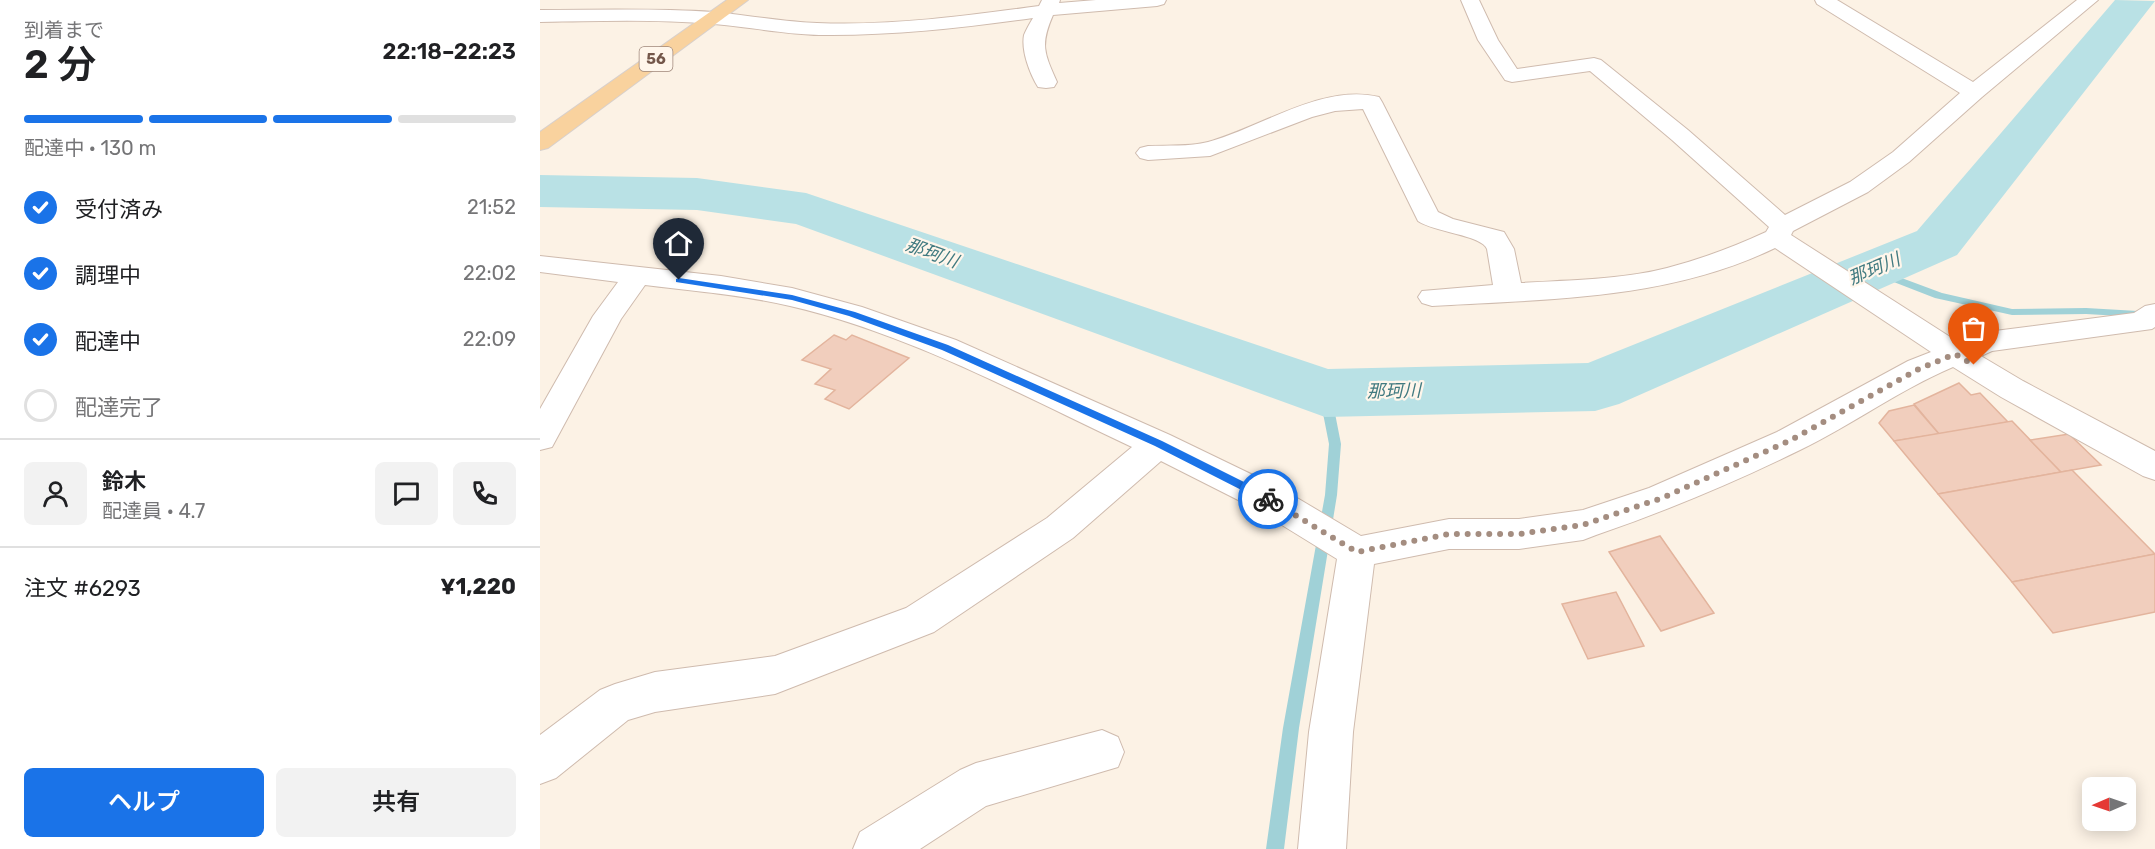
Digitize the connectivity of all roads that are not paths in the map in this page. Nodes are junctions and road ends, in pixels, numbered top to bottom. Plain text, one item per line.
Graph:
1 (738, 0) edge
2 (1157, 0) edge
3 (1470, 0) edge
4 (1824, 0) edge
5 (2089, 0) edge
6 (1050, 5) edge
7 (540, 16) edge
8 (713, 18) junction
9 (1046, 82) dead end
10 (1974, 92) junction
11 (540, 143) edge
12 (1148, 153) dead end
13 (1782, 236) junction
14 (540, 264) edge
15 (637, 276) junction
16 (1508, 293) junction
17 (1432, 297) dead end
18 (2155, 313) edge
19 (1946, 348) junction
20 (540, 438) edge
21 (1158, 444) junction
22 (2155, 467) edge
23 (1357, 552) junction
24 (1102, 752) dead end
25 (540, 762) edge
26 (877, 849) edge
27 (1322, 849) edge

1 - 8 main road, 56
2 - 6 street
3 - 13 street
4 - 10 street
5 - 10 street
6 - 8 street
6 - 9 street
7 - 8 street
8 - 11 main road, 56
10 - 13 street
12 - 16 street
13 - 16 street
13 - 19 street
14 - 15 street
15 - 20 street
15 - 21 street
16 - 17 street
18 - 19 street
19 - 22 street
19 - 23 street
21 - 23 street
21 - 25 street
23 - 27 street
24 - 26 street

